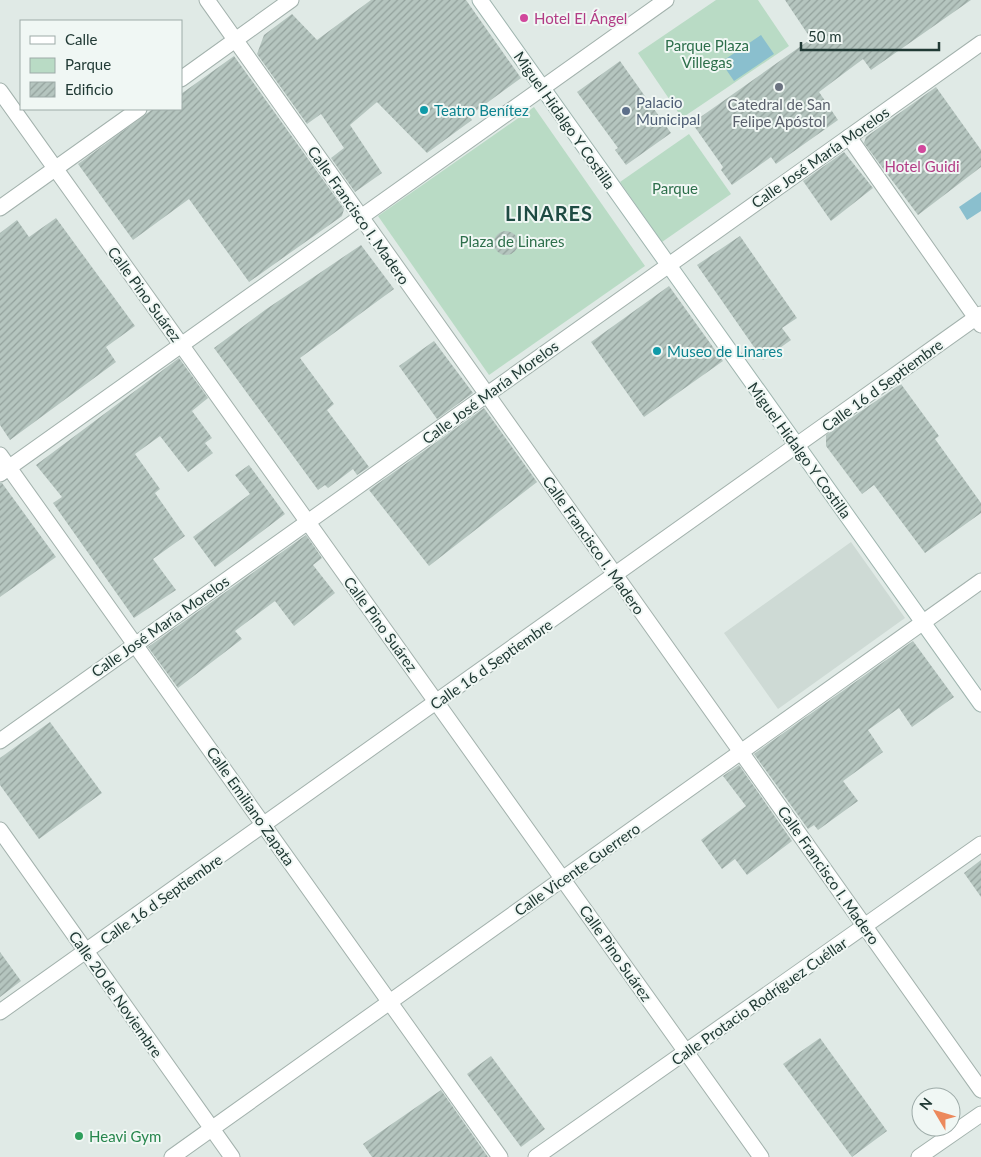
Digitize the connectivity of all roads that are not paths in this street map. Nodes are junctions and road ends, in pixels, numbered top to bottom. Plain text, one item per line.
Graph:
1 (207, 0) edge
2 (291, 0) edge
3 (480, 0) edge
4 (666, 0) edge
5 (236, 40) junction
6 (981, 43) edge
7 (182, 78) edge
8 (541, 88) junction
9 (0, 91) edge
10 (138, 110) edge
11 (849, 137) junction
12 (55, 168) junction
13 (0, 208) edge
14 (361, 217) junction
15 (667, 265) junction
16 (979, 319) edge
17 (182, 345) junction
18 (487, 394) junction
19 (798, 446) junction
20 (3, 465) edge
21 (308, 522) junction
22 (616, 575) junction
23 (981, 581) edge
24 (923, 622) junction
25 (135, 644) junction
26 (437, 702) junction
27 (981, 704) edge
28 (0, 741) edge
29 (741, 752) junction
30 (265, 825) junction
31 (0, 830) edge
32 (981, 844) edge
33 (563, 879) junction
34 (865, 927) junction
35 (86, 951) junction
36 (389, 1003) junction
37 (0, 1012) edge
38 (687, 1052) junction
39 (981, 1090) edge
40 (981, 1114) edge
41 (212, 1129) junction
42 (172, 1157) edge
43 (232, 1157) edge
44 (500, 1157) edge
45 (536, 1157) edge
46 (761, 1157) edge
47 (920, 1157) edge

1 - 5 street, Calle Francisco I. Madero
2 - 5 street
3 - 8 street, Miguel Hidalgo Y Costilla
4 - 8 street
5 - 7 street
5 - 14 street, Calle Francisco I. Madero
6 - 11 street, Calle José María Morelos
8 - 14 street
8 - 15 street, Miguel Hidalgo Y Costilla
9 - 12 street, Calle Pino Suárez
10 - 12 street
11 - 15 street, Calle José María Morelos
11 - 16 street
12 - 13 street
12 - 17 street, Calle Pino Suárez
14 - 17 street
14 - 18 street, Calle Francisco I. Madero
15 - 18 street, Calle José María Morelos
15 - 19 street, Miguel Hidalgo Y Costilla
16 - 19 street, Calle 16 d Septiembre
17 - 20 street
17 - 21 street, Calle Pino Suárez
18 - 21 street, Calle José María Morelos
18 - 22 street, Calle Francisco I. Madero
19 - 22 street, Calle 16 d Septiembre
19 - 24 street, Miguel Hidalgo Y Costilla
20 - 25 street, Calle Emiliano Zapata
21 - 25 street, Calle José María Morelos
21 - 26 street, Calle Pino Suárez
22 - 26 street, Calle 16 d Septiembre
22 - 29 street, Calle Francisco I. Madero
23 - 24 street, Calle Vicente Guerrero
24 - 27 street, Miguel Hidalgo Y Costilla
24 - 29 street, Calle Vicente Guerrero
25 - 28 street, Calle José María Morelos
25 - 30 street, Calle Emiliano Zapata
26 - 30 street, Calle 16 d Septiembre
26 - 33 street, Calle Pino Suárez
29 - 33 street, Calle Vicente Guerrero
29 - 34 street, Calle Francisco I. Madero
30 - 35 street, Calle 16 d Septiembre
30 - 36 street, Calle Emiliano Zapata
31 - 35 street, Calle 20 de Noviembre
32 - 34 street, Calle Protacio Rodríguez Cuéllar
33 - 36 street, Calle Vicente Guerrero
33 - 38 street, Calle Pino Suárez
34 - 38 street, Calle Protacio Rodríguez Cuéllar
34 - 39 street, Calle Francisco I. Madero
35 - 37 street, Calle 16 d Septiembre
35 - 41 street, Calle 20 de Noviembre
36 - 41 street, Calle Vicente Guerrero
36 - 44 street, Calle Emiliano Zapata
38 - 45 street, Calle Protacio Rodríguez Cuéllar
38 - 46 street, Calle Pino Suárez
40 - 47 street
41 - 42 street, Calle Vicente Guerrero
41 - 43 street, Calle 20 de Noviembre

